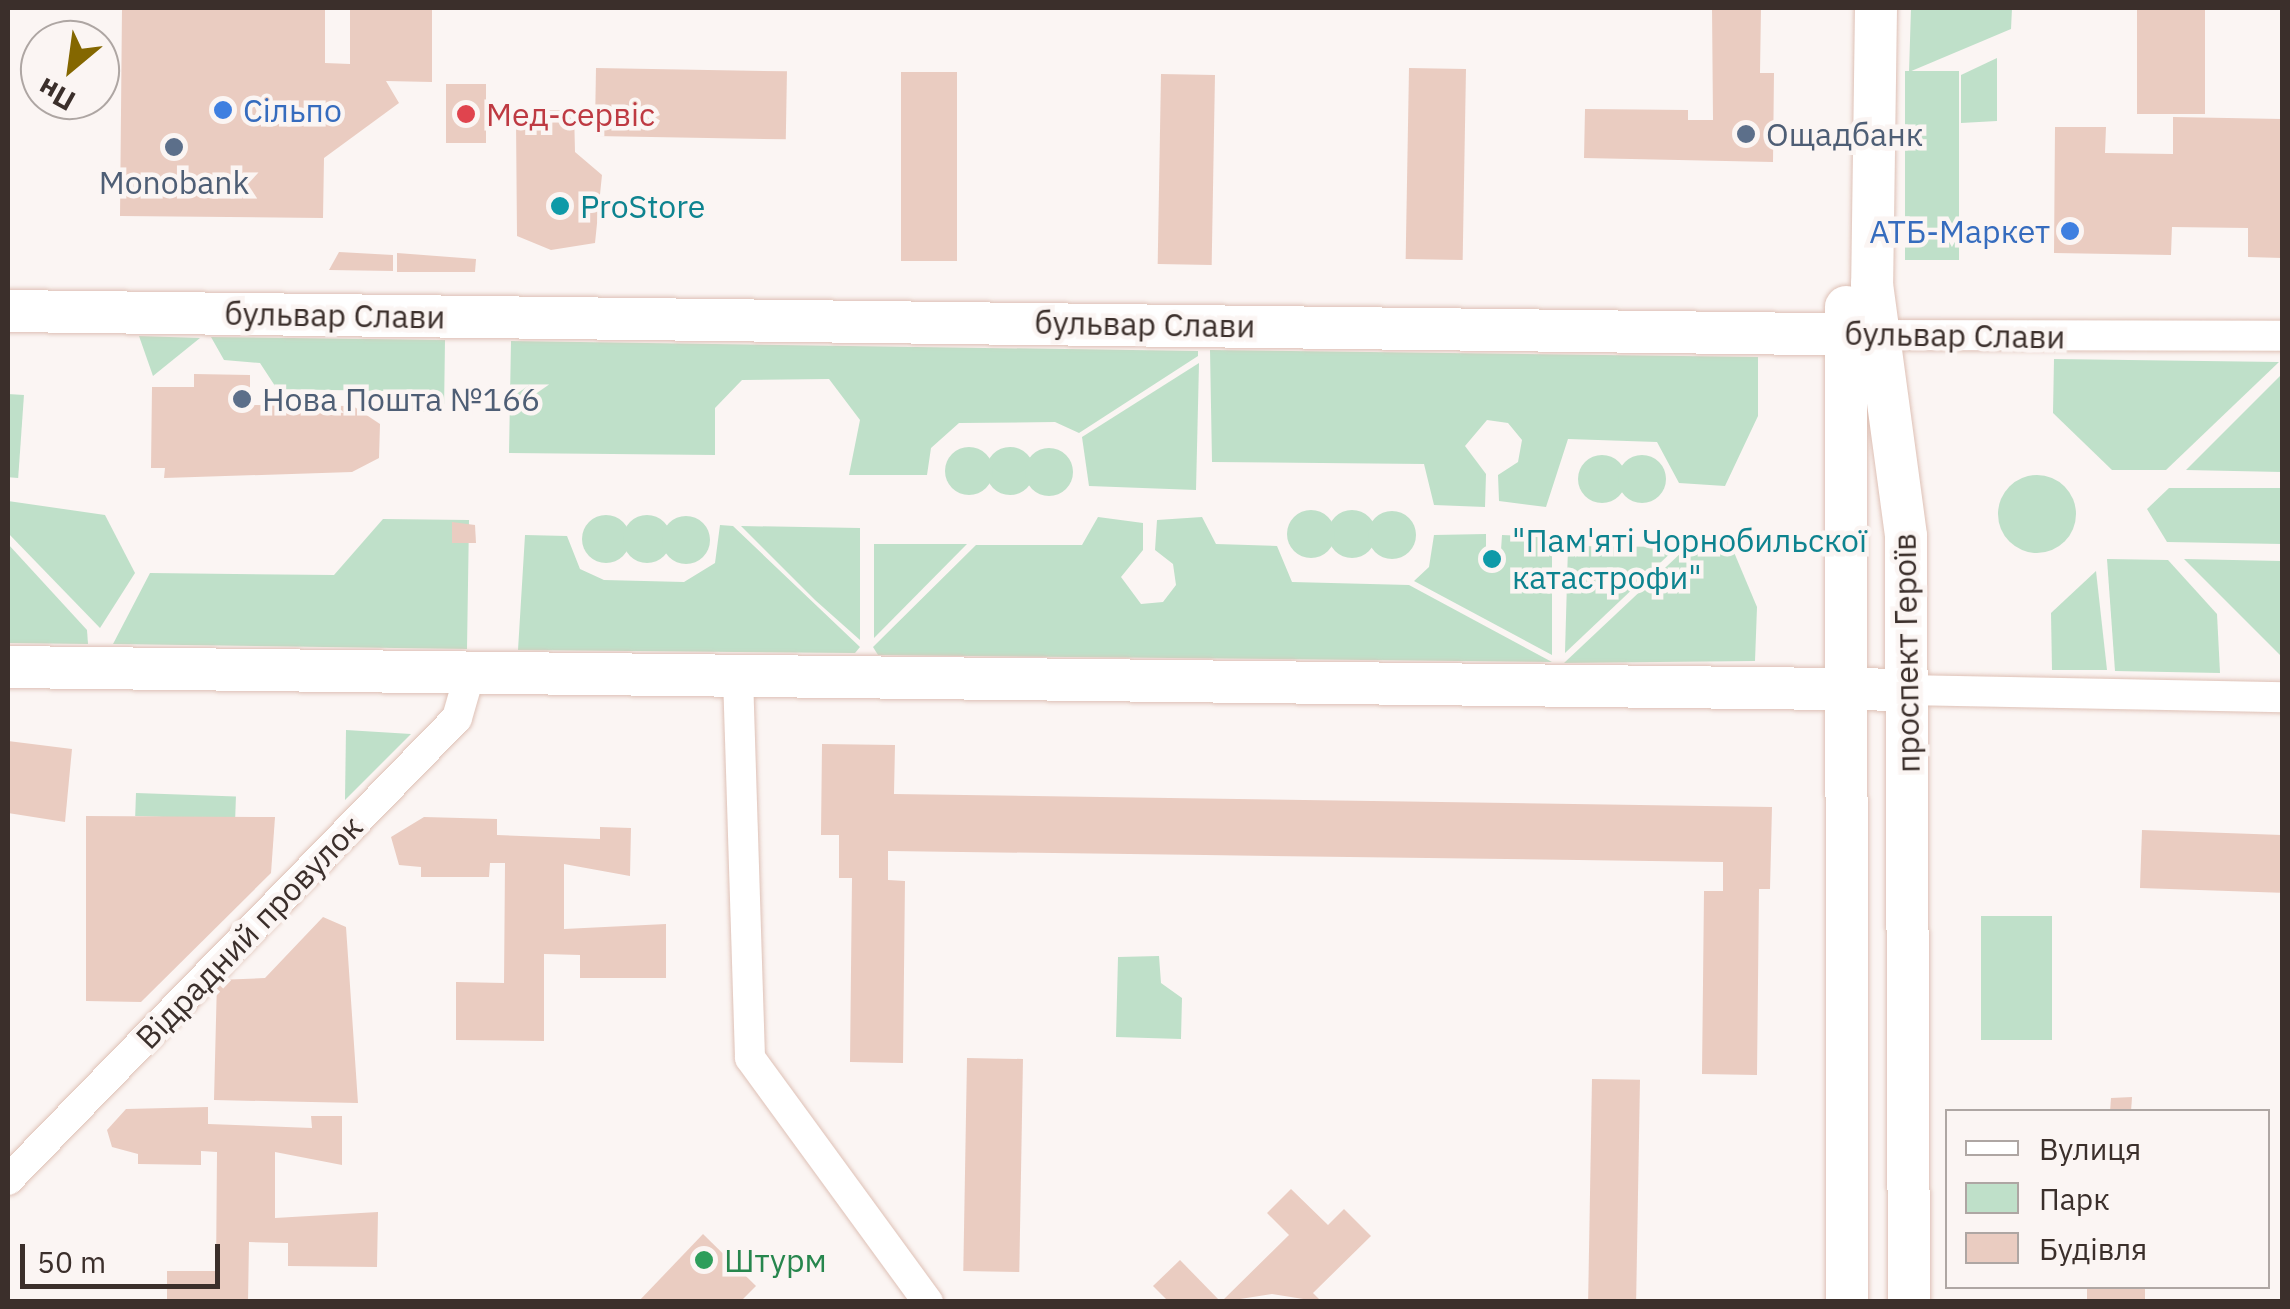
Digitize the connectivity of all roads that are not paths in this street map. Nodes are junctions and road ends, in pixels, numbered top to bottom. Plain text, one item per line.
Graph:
1 (1850, 8) edge
2 (1876, 8) edge
3 (8, 311) edge
4 (1863, 334) junction
5 (2282, 336) edge
6 (8, 667) edge
7 (470, 673) junction
8 (738, 676) junction
9 (1851, 689) junction
10 (1907, 690) junction
11 (2282, 697) edge
12 (8, 1180) edge
13 (928, 1302) edge
14 (1847, 1302) edge
15 (1909, 1302) edge

1 - 4 main road, проспект Героїв
2 - 4 main road, проспект Героїв
3 - 4 main road, бульвар Слави
4 - 5 street, бульвар Слави
4 - 9 main road, проспект Героїв
4 - 10 main road, проспект Героїв
6 - 7 main road
7 - 8 main road
7 - 12 street, Відрадний провулок
8 - 9 main road
8 - 13 street
9 - 10 main road
9 - 14 main road, проспект Героїв
10 - 11 street
10 - 15 main road, проспект Героїв

